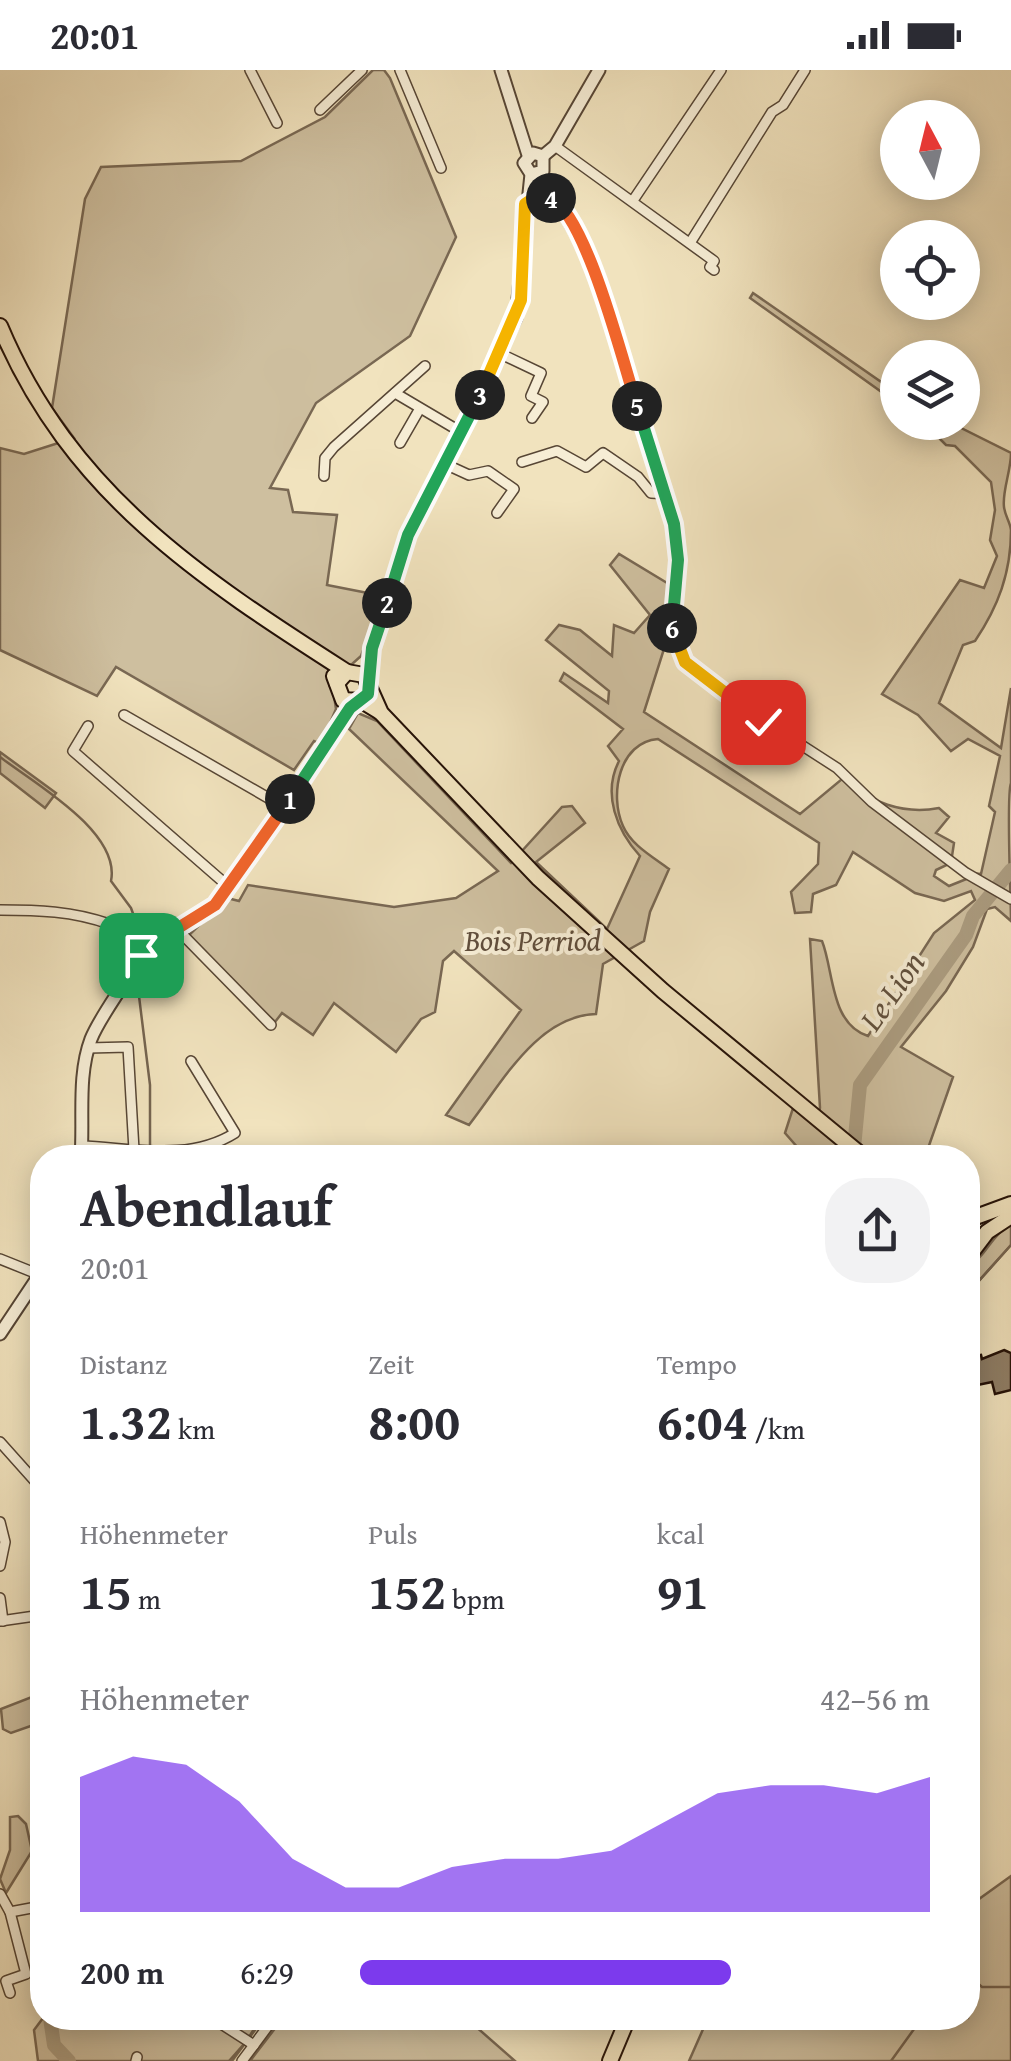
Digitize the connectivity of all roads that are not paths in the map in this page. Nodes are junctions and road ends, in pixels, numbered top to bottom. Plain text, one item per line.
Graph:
1 (250, 70) edge
2 (400, 70) edge
3 (501, 70) edge
4 (598, 70) edge
5 (721, 70) edge
6 (806, 70) edge
7 (354, 72) edge
8 (320, 110) dead end
9 (277, 123) dead end
10 (555, 146) junction
11 (528, 155) junction
12 (543, 156) junction
13 (441, 168) dead end
14 (536, 173) junction
15 (634, 199) junction
16 (557, 200) junction
17 (525, 204) junction
18 (690, 243) junction
19 (714, 270) dead end
20 (0, 326) edge
21 (501, 354) junction
22 (426, 366) dead end
23 (395, 393) junction
24 (418, 410) junction
25 (532, 418) dead end
26 (461, 432) junction
27 (400, 443) dead end
28 (522, 462) dead end
29 (445, 464) junction
30 (324, 476) dead end
31 (668, 494) junction
32 (498, 512) dead end
33 (352, 686) junction
34 (124, 715) dead end
35 (88, 726) dead end
36 (284, 807) junction
37 (229, 888) junction
38 (1011, 899) edge
39 (0, 910) edge
40 (178, 930) junction
41 (147, 946) junction
42 (271, 1025) dead end
43 (88, 1048) junction
44 (191, 1061) dead end
45 (81, 1145) edge
46 (139, 1145) edge
47 (213, 1145) edge
48 (850, 1145) edge
49 (1011, 1204) edge
50 (980, 1213) edge
51 (1011, 1216) edge
52 (981, 1238) edge
53 (0, 1258) edge
54 (30, 1269) edge
55 (30, 1289) edge
56 (0, 1334) edge
57 (0, 1442) edge
58 (30, 1475) edge
59 (0, 1522) edge
60 (0, 1566) edge
61 (0, 1598) edge
62 (30, 1617) edge
63 (2, 1621) edge
64 (0, 1894) edge
65 (30, 1908) edge
66 (10, 1912) junction
67 (10, 1993) dead end
68 (231, 2030) edge
69 (261, 2030) edge
70 (623, 2030) edge
71 (249, 2041) junction
72 (242, 2061) edge
73 (610, 2061) edge

1 - 9 street
2 - 13 street
3 - 11 street
4 - 10 street
5 - 15 street
6 - 18 street
7 - 8 street
10 - 12 street
10 - 15 street
11 - 12 street
11 - 14 street
12 - 14 street
14 - 16 street
14 - 17 street
15 - 18 street
16 - 17 street
16 - 31 street
17 - 21 street
18 - 19 street
20 - 33 main road
21 - 25 street
21 - 26 street
22 - 23 street
23 - 24 street
23 - 30 street
24 - 26 street
24 - 27 street
26 - 29 street
28 - 31 street
29 - 32 street
29 - 33 street
31 - 38 street
33 - 36 street
33 - 48 main road
34 - 36 street
35 - 37 street
36 - 37 street
37 - 40 street
39 - 41 street
40 - 41 street
40 - 42 street
41 - 43 street
43 - 45 street
43 - 46 street
44 - 47 street
49 - 50 main road
51 - 52 main road
53 - 54 street
55 - 56 street
57 - 58 street
59 - 60 street
61 - 63 street
62 - 63 street
64 - 66 street
65 - 66 street
66 - 67 street
68 - 71 street
69 - 71 street
70 - 73 main road
71 - 72 street

